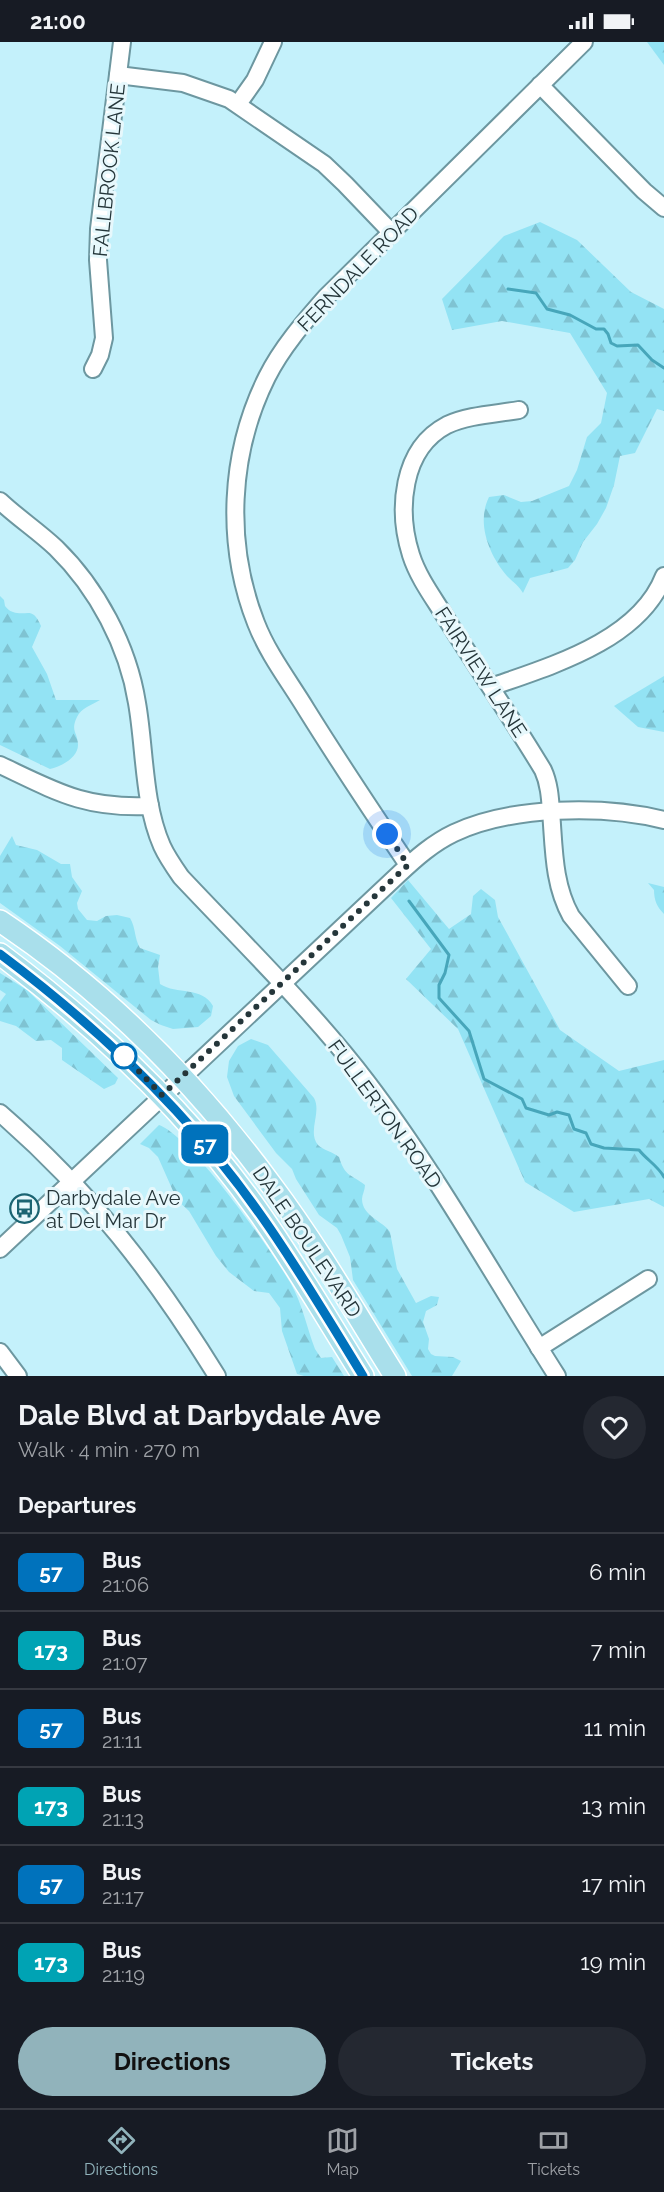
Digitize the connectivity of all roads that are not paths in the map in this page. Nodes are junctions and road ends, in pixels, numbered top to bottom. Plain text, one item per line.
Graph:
1 (122, 42) edge
2 (273, 42) edge
3 (584, 42) edge
4 (118, 75) junction
5 (540, 85) junction
6 (238, 104) junction
7 (664, 208) edge
8 (391, 232) junction
9 (93, 369) dead end
10 (519, 410) dead end
11 (0, 501) edge
12 (664, 576) edge
13 (491, 687) junction
14 (0, 765) edge
15 (150, 806) junction
16 (551, 812) junction
17 (664, 820) edge
18 (408, 865) junction
19 (0, 921) edge
20 (0, 954) edge
21 (281, 984) junction
22 (628, 986) dead end
23 (182, 1077) junction
24 (162, 1095) junction
25 (0, 1113) edge
26 (73, 1181) junction
27 (0, 1250) edge
28 (648, 1279) dead end
29 (539, 1348) junction
30 (0, 1352) edge
31 (18, 1376) edge
32 (218, 1376) edge
33 (363, 1376) edge
34 (395, 1376) edge
35 (557, 1376) edge

1 - 4 street, FALLBROOK LANE
2 - 6 street
3 - 5 street, FERNDALE ROAD
4 - 6 street
4 - 9 street, FALLBROOK LANE
5 - 7 street
5 - 8 street, FERNDALE ROAD
6 - 8 street
8 - 18 street, FERNDALE ROAD
10 - 13 street, FAIRVIEW LANE
11 - 15 street, FULLERTON ROAD
12 - 13 street
13 - 16 street, FAIRVIEW LANE
14 - 15 street
15 - 21 street, FULLERTON ROAD
16 - 17 street
16 - 18 street
16 - 22 street, FAIRVIEW LANE
18 - 21 street
19 - 23 main road, DALE BOULEVARD
20 - 24 main road, DALE BOULEVARD
21 - 23 street
21 - 29 street, FULLERTON ROAD
23 - 24 street
23 - 34 main road, DALE BOULEVARD
24 - 26 street
24 - 33 main road, DALE BOULEVARD
25 - 26 street
26 - 27 street
26 - 32 street
28 - 29 street
29 - 35 street, FULLERTON ROAD
30 - 31 street

